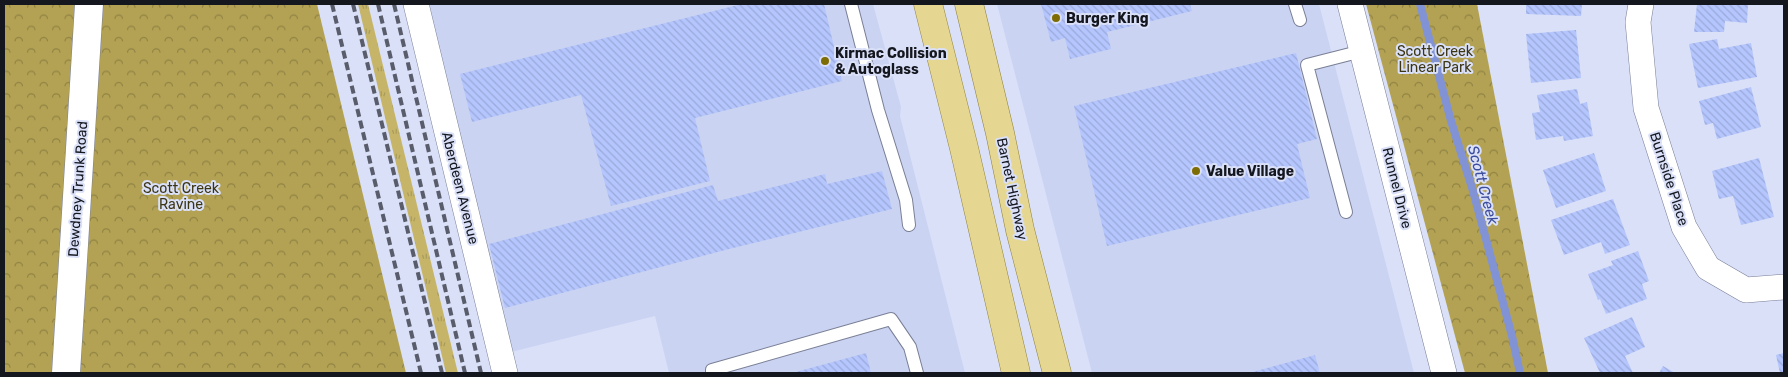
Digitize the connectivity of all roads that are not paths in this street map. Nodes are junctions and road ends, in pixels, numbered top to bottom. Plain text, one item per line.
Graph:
1 (89, 4) edge
2 (416, 4) edge
3 (851, 4) edge
4 (928, 4) edge
5 (969, 4) edge
6 (1295, 4) edge
7 (1350, 4) edge
8 (1641, 4) edge
9 (1300, 20) dead end
10 (1362, 51) junction
11 (1346, 212) dead end
12 (909, 226) dead end
13 (1784, 288) edge
14 (66, 373) edge
15 (505, 373) edge
16 (712, 373) edge
17 (917, 373) edge
18 (1016, 373) edge
19 (1057, 373) edge
20 (1444, 373) edge

1 - 14 main road, Dewdney Trunk Road
2 - 15 street, Aberdeen Avenue
3 - 12 lane
4 - 18 main road
5 - 19 main road, Barnet Highway
6 - 9 lane
7 - 10 street, Runnel Drive
8 - 13 street, Burnside Place
10 - 11 lane
10 - 20 street, Runnel Drive
16 - 17 lane

